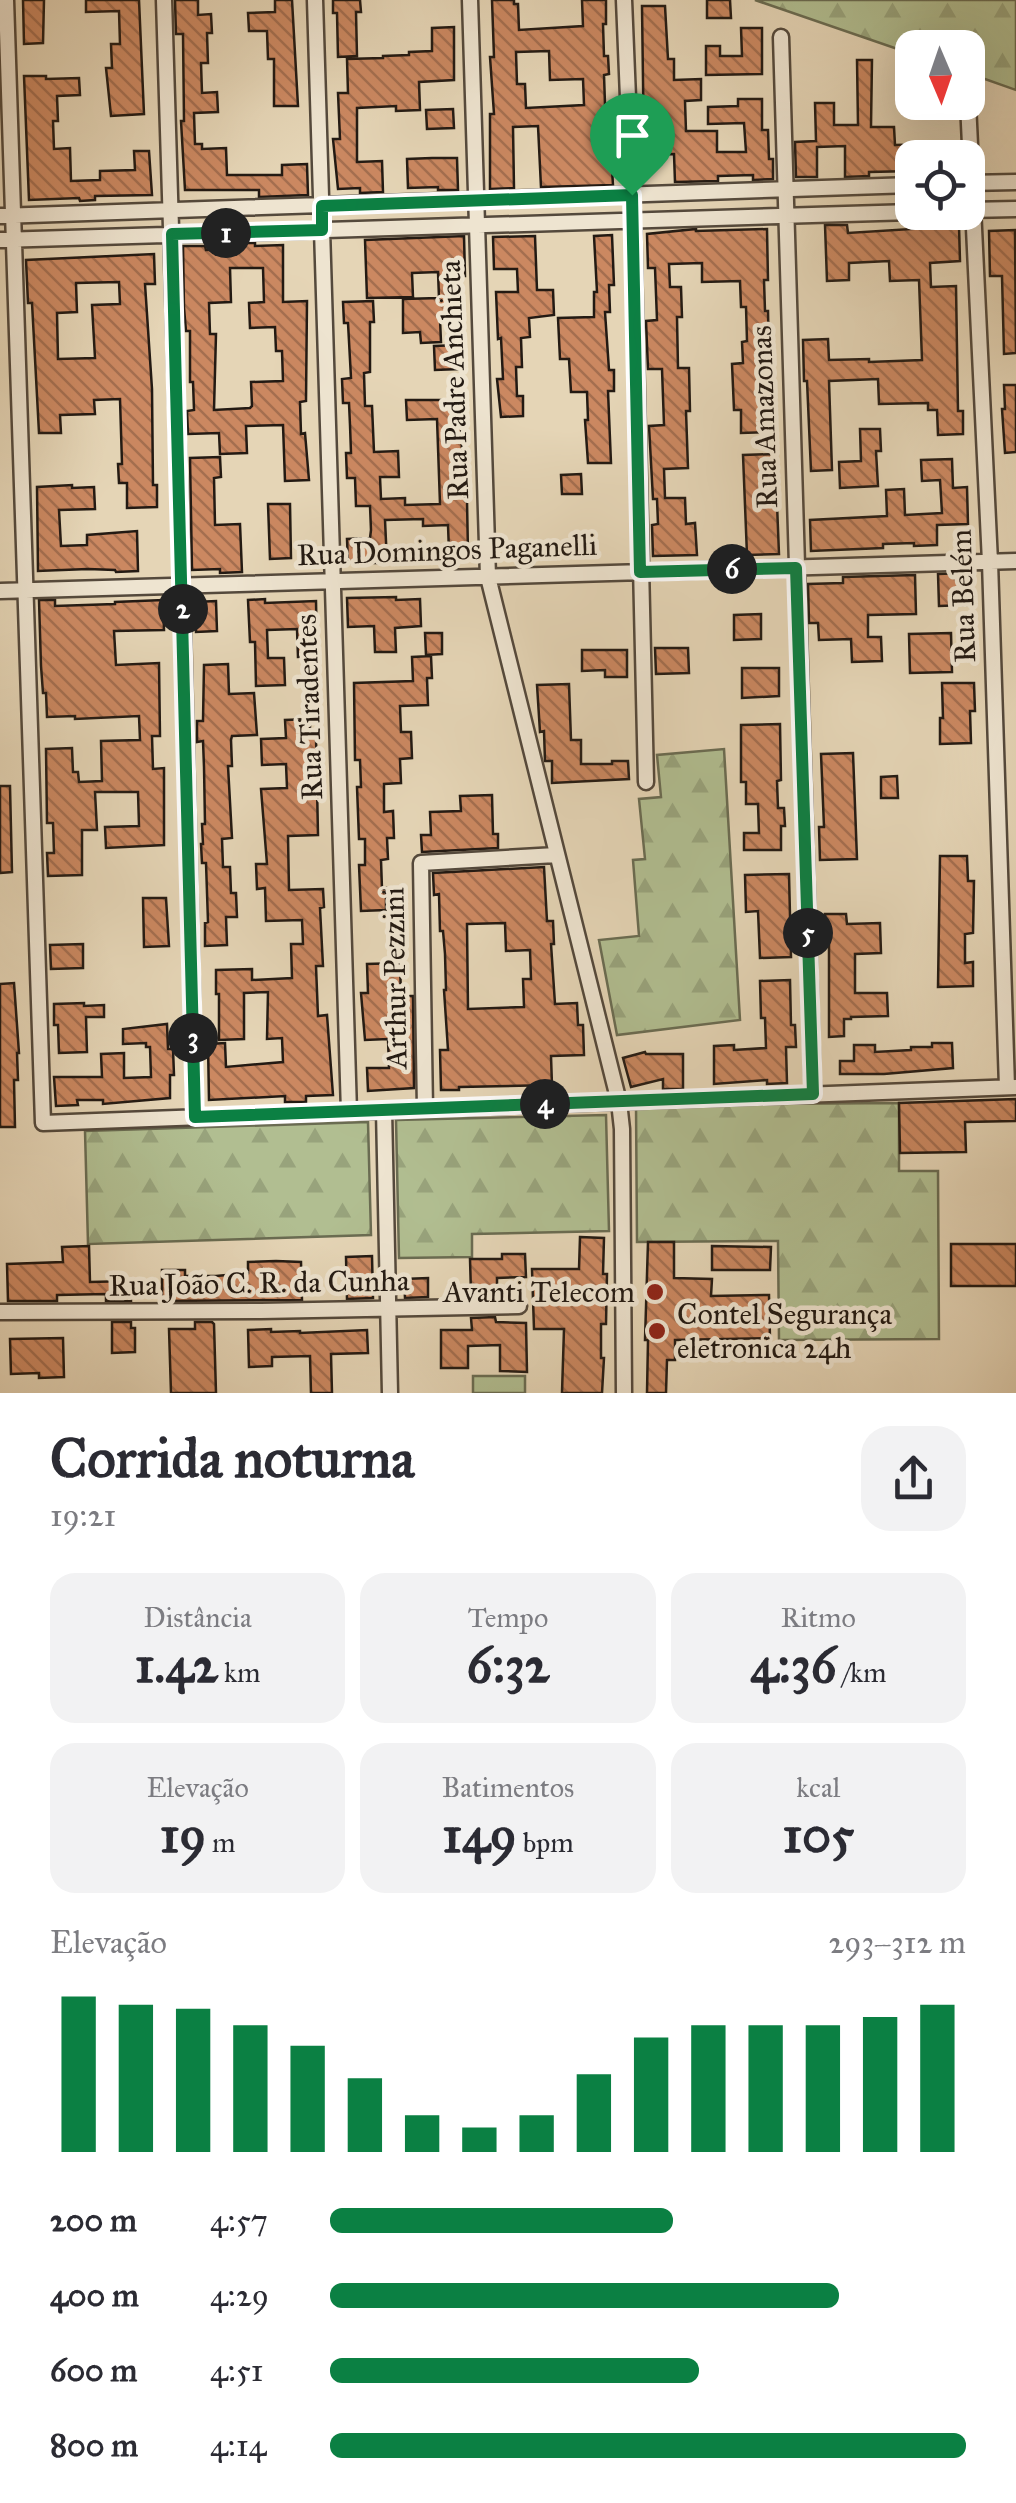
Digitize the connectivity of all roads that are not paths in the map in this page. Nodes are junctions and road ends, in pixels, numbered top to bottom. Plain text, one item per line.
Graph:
1 (6, 0) edge
2 (164, 0) edge
3 (315, 0) edge
4 (470, 0) edge
5 (624, 0) edge
6 (781, 37) dead end
7 (1016, 182) edge
8 (985, 183) edge
9 (895, 186) edge
10 (785, 189) junction
11 (632, 195) junction
12 (476, 202) junction
13 (322, 206) junction
14 (1016, 209) edge
15 (171, 210) junction
16 (985, 210) edge
17 (895, 213) edge
18 (7, 216) edge
19 (786, 216) junction
20 (633, 220) junction
21 (478, 225) junction
22 (322, 230) junction
23 (971, 230) edge
24 (172, 234) junction
25 (7, 240) edge
26 (1016, 561) edge
27 (990, 562) junction
28 (796, 568) junction
29 (640, 572) junction
30 (488, 577) junction
31 (332, 581) junction
32 (182, 586) junction
33 (26, 590) junction
34 (0, 591) edge
35 (646, 782) dead end
36 (556, 854) junction
37 (1012, 1087) edge
38 (813, 1094) junction
39 (619, 1102) junction
40 (425, 1109) junction
41 (384, 1110) junction
42 (349, 1112) junction
43 (195, 1117) junction
44 (518, 1306) dead end
45 (388, 1310) junction
46 (0, 1312) edge
47 (390, 1393) edge
48 (624, 1393) edge

1 - 18 street
2 - 15 street
3 - 13 street, Rua Tiradentes
4 - 12 street, Rua Padre Anchieta
5 - 11 street
6 - 10 street, Rua Amazonas
7 - 8 street
9 - 10 street
10 - 11 street
10 - 19 street, Rua Amazonas
11 - 12 street
11 - 20 street
12 - 13 street
12 - 21 street, Rua Padre Anchieta
13 - 15 street
13 - 22 street, Rua Tiradentes
14 - 16 street
15 - 18 street
15 - 24 street
17 - 19 street
18 - 25 street
19 - 20 street
19 - 28 street, Rua Amazonas
20 - 21 street
20 - 29 street
21 - 22 street
21 - 30 street, Rua Padre Anchieta
22 - 24 street
22 - 31 street, Rua Tiradentes
23 - 27 street, Rua Belém
24 - 25 street
24 - 32 street
25 - 33 street
26 - 27 street, Rua Domingos Paganelli
27 - 28 street, Rua Domingos Paganelli
27 - 37 street, Rua Belém
28 - 29 street, Rua Domingos Paganelli
28 - 38 street, Rua Amazonas
29 - 30 street, Rua Domingos Paganelli
29 - 35 street
30 - 31 street, Rua Domingos Paganelli
30 - 36 street, Rua Padre Anchieta
31 - 32 street, Rua Domingos Paganelli
31 - 42 street, Rua Tiradentes
32 - 33 street, Rua Domingos Paganelli
32 - 43 street
33 - 34 street, Rua Domingos Paganelli
33 - 43 street
36 - 39 street, Rua Padre Anchieta
36 - 40 street, Arthur Pezzini
37 - 38 street
38 - 39 street
39 - 40 street
39 - 48 street, Rua Padre Anchieta
40 - 41 street
41 - 42 street
41 - 45 street
42 - 43 street
44 - 45 street, Rua João C. R. da Cunha
45 - 46 street, Rua João C. R. da Cunha
45 - 47 street

